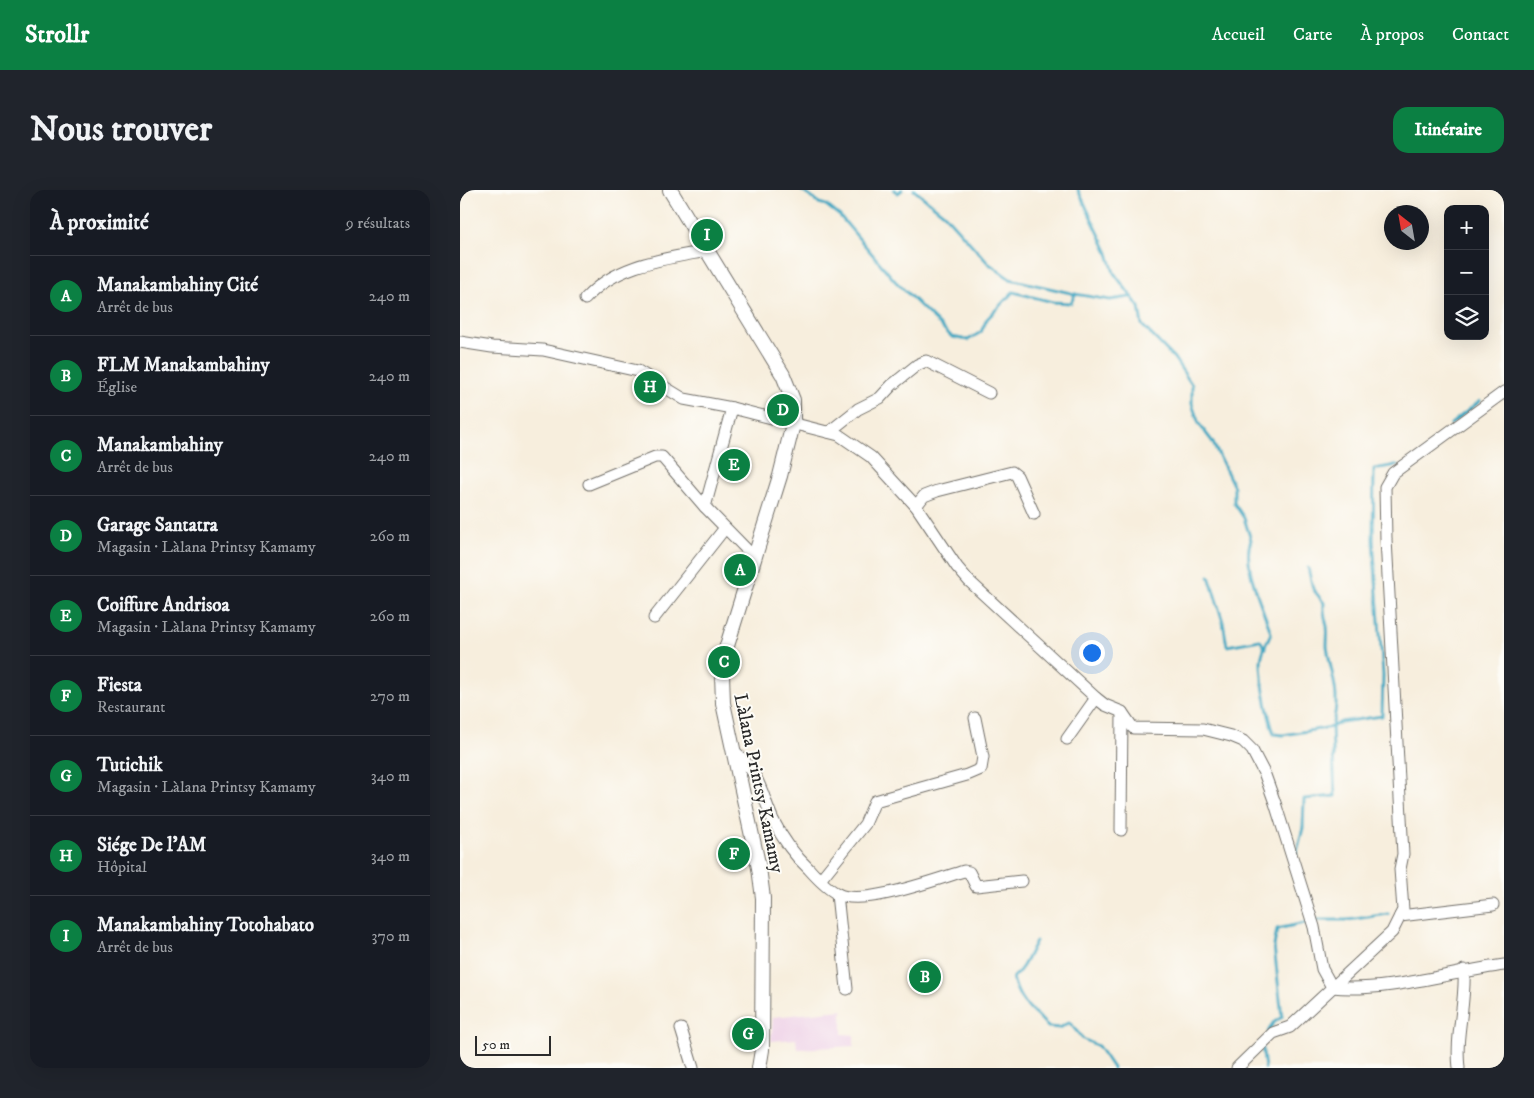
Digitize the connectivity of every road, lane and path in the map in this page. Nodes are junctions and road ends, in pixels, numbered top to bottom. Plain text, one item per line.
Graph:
1 (670, 190) edge
2 (707, 251) junction
3 (585, 299) dead end
4 (460, 342) edge
5 (1504, 392) edge
6 (989, 393) dead end
7 (732, 408) junction
8 (793, 424) junction
9 (829, 432) junction
10 (589, 484) dead end
11 (916, 506) junction
12 (706, 507) junction
13 (1034, 514) dead end
14 (725, 528) junction
15 (755, 558) junction
16 (654, 618) dead end
17 (1096, 698) junction
18 (1122, 712) junction
19 (975, 718) dead end
20 (1067, 739) dead end
21 (734, 752) junction
22 (1122, 830) dead end
23 (820, 880) junction
24 (1022, 881) dead end
25 (837, 894) junction
26 (1493, 905) dead end
27 (1400, 916) junction
28 (1504, 965) edge
29 (1464, 970) junction
30 (1332, 987) junction
31 (848, 989) dead end
32 (681, 1029) dead end
33 (693, 1068) edge
34 (759, 1068) edge
35 (1237, 1068) edge
36 (1459, 1068) edge

1 - 2 street, Làlana Printsy Kamamy
2 - 3 street
2 - 8 street, Làlana Printsy Kamamy
4 - 7 street
5 - 27 street
6 - 9 street
7 - 8 street
7 - 12 street
8 - 9 street
8 - 15 street, Làlana Printsy Kamamy
9 - 11 street
10 - 12 street
11 - 13 street
11 - 17 street
12 - 14 street
14 - 15 street
14 - 16 street
15 - 21 street, Làlana Printsy Kamamy
17 - 18 street
17 - 20 street
18 - 22 street
18 - 30 street
19 - 23 street
21 - 23 street
21 - 34 street, Làlana Printsy Kamamy
23 - 25 street
24 - 25 street
25 - 31 street
26 - 27 street
27 - 30 street
28 - 29 street
29 - 30 street
29 - 36 street
30 - 35 street
32 - 33 street

